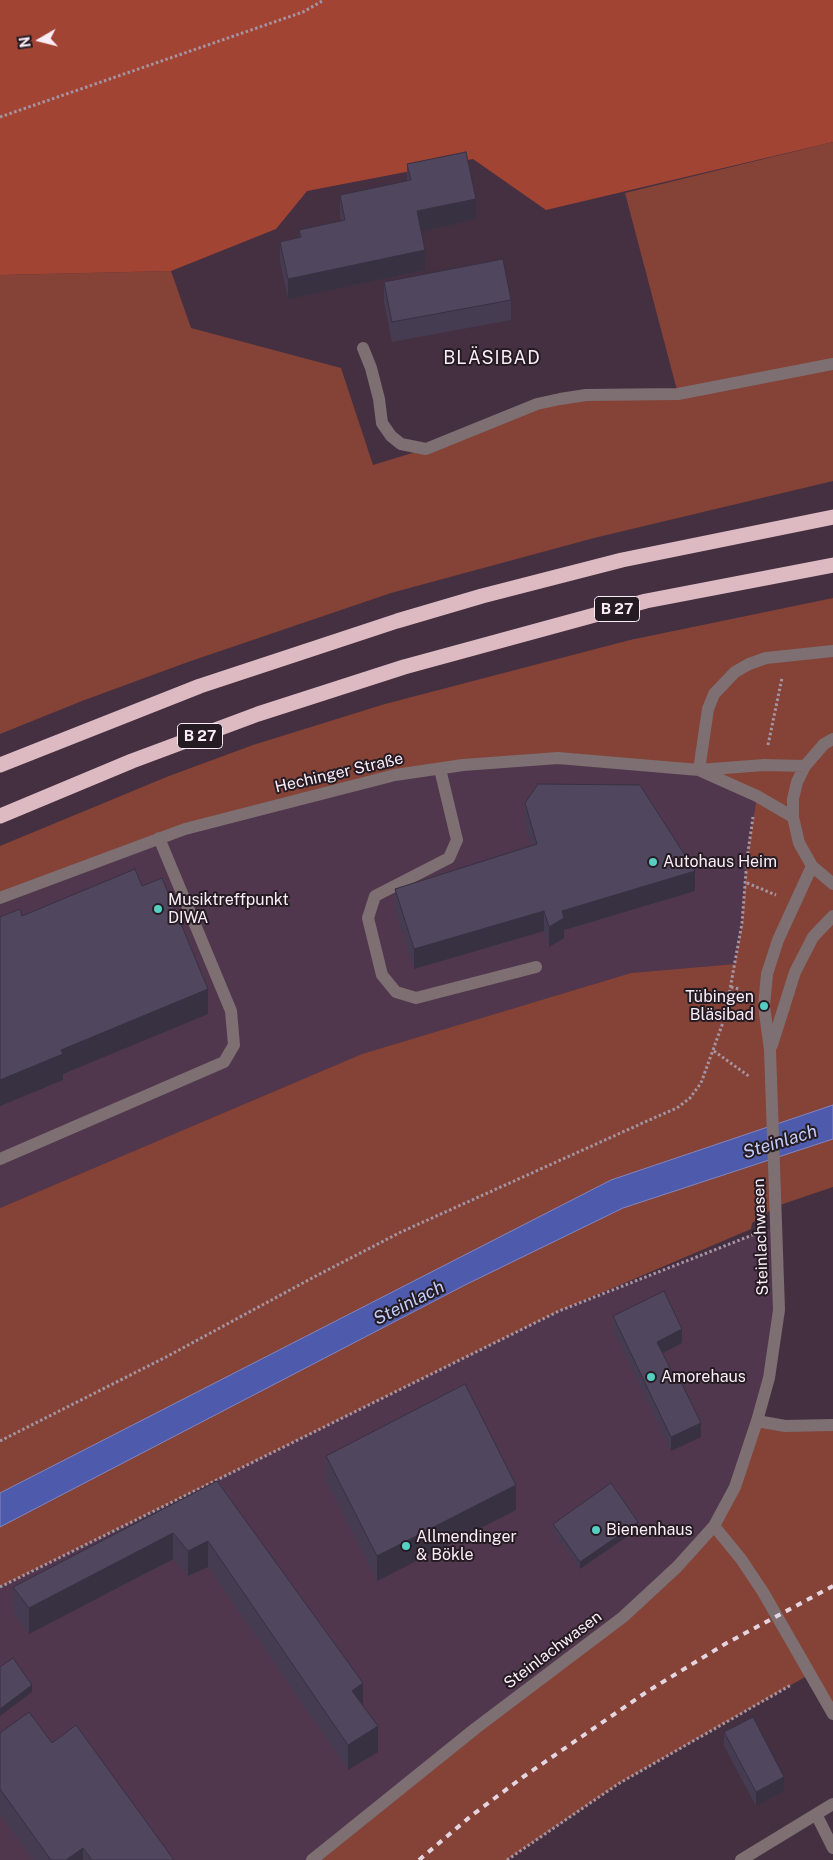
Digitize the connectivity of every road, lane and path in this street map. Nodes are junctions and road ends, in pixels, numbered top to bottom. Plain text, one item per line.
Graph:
1 (324, 0) edge
2 (0, 117) edge
3 (363, 348) dead end
4 (833, 364) edge
5 (833, 517) edge
6 (833, 565) edge
7 (833, 651) edge
8 (784, 655) junction
9 (833, 739) edge
10 (0, 765) edge
11 (764, 765) junction
12 (805, 766) junction
13 (440, 769) junction
14 (699, 770) junction
15 (757, 796) junction
16 (0, 816) edge
17 (793, 817) junction
18 (159, 838) junction
19 (812, 866) junction
20 (747, 883) junction
21 (833, 884) edge
22 (0, 898) edge
23 (795, 907) junction
24 (833, 916) edge
25 (536, 967) dead end
26 (731, 987) junction
27 (739, 988) dead end
28 (770, 1050) junction
29 (714, 1051) junction
30 (750, 1077) dead end
31 (0, 1159) edge
32 (758, 1233) dead end
33 (758, 1421) junction
34 (833, 1425) edge
35 (0, 1441) edge
36 (714, 1526) junction
37 (0, 1587) edge
38 (810, 1675) junction
39 (833, 1714) edge
40 (833, 1804) edge
41 (816, 1814) junction
42 (833, 1848) edge
43 (312, 1860) edge
44 (507, 1860) edge
45 (741, 1860) edge

1 - 2 path
3 - 4 street
5 - 10 highway
6 - 16 highway, B 27
7 - 8 street
8 - 11 path
8 - 14 street
9 - 12 street
11 - 12 street, Hechinger Straße
11 - 14 street, Hechinger Straße
12 - 17 street
13 - 14 street, Hechinger Straße
13 - 18 street, Hechinger Straße
13 - 25 street
14 - 15 street, Hechinger Straße
15 - 17 street, Hechinger Straße
15 - 20 path
17 - 19 street
18 - 22 street, Hechinger Straße
18 - 31 street
19 - 21 street
19 - 23 street, Steinlachwasen
20 - 23 path
20 - 26 path
23 - 28 street, Steinlachwasen
24 - 28 street, Steinlachwasen
26 - 27 path
26 - 29 path
28 - 33 street, Steinlachwasen
29 - 30 path
29 - 35 path
32 - 37 path
33 - 34 street
33 - 36 street, Steinlachwasen
36 - 38 street
36 - 43 street, Steinlachwasen
38 - 39 street
38 - 44 path
40 - 41 street
41 - 42 street
41 - 45 street

